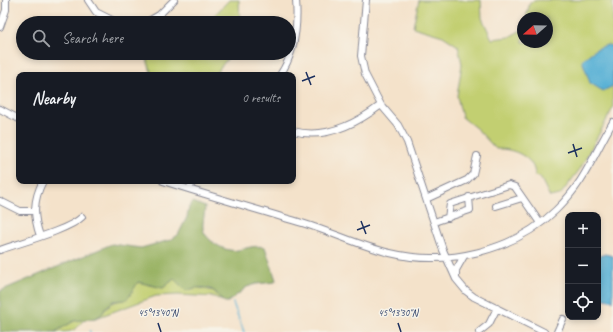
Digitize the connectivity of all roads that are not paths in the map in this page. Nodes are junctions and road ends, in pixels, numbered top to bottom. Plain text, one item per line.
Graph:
1 (6, 0) edge
2 (88, 0) edge
3 (174, 0) edge
4 (296, 0) edge
5 (366, 0) edge
6 (104, 16) edge
7 (156, 16) edge
8 (0, 27) edge
9 (296, 31) edge
10 (287, 60) edge
11 (281, 72) edge
12 (381, 105) junction
13 (0, 109) edge
14 (16, 117) edge
15 (613, 122) edge
16 (296, 131) edge
17 (476, 156) dead end
18 (42, 184) edge
19 (173, 184) edge
20 (192, 184) edge
21 (189, 189) junction
22 (469, 197) junction
23 (522, 198) junction
24 (426, 199) junction
25 (0, 201) edge
26 (496, 206) dead end
27 (34, 211) junction
28 (82, 217) dead end
29 (448, 218) junction
30 (434, 222) junction
31 (540, 224) junction
32 (40, 236) junction
33 (0, 250) edge
34 (464, 256) junction
35 (447, 257) junction
36 (456, 279) junction
37 (497, 308) junction
38 (563, 320) dead end
39 (479, 332) edge
40 (544, 332) edge
41 (557, 332) edge

1 - 8 street
2 - 6 street
3 - 7 street
4 - 9 street
5 - 12 street
10 - 11 street
12 - 16 street
12 - 24 street
13 - 14 street
15 - 31 street
17 - 24 street
18 - 27 street
19 - 21 street
20 - 21 street
21 - 35 street
22 - 23 street
22 - 29 street
22 - 29 street
23 - 26 street
23 - 31 street
24 - 30 street
25 - 27 street
27 - 32 street
28 - 32 street
29 - 30 street
30 - 35 street
31 - 34 street
32 - 33 street
34 - 35 street
34 - 36 street
35 - 36 street
36 - 37 street
37 - 39 street
37 - 40 street
38 - 41 street

